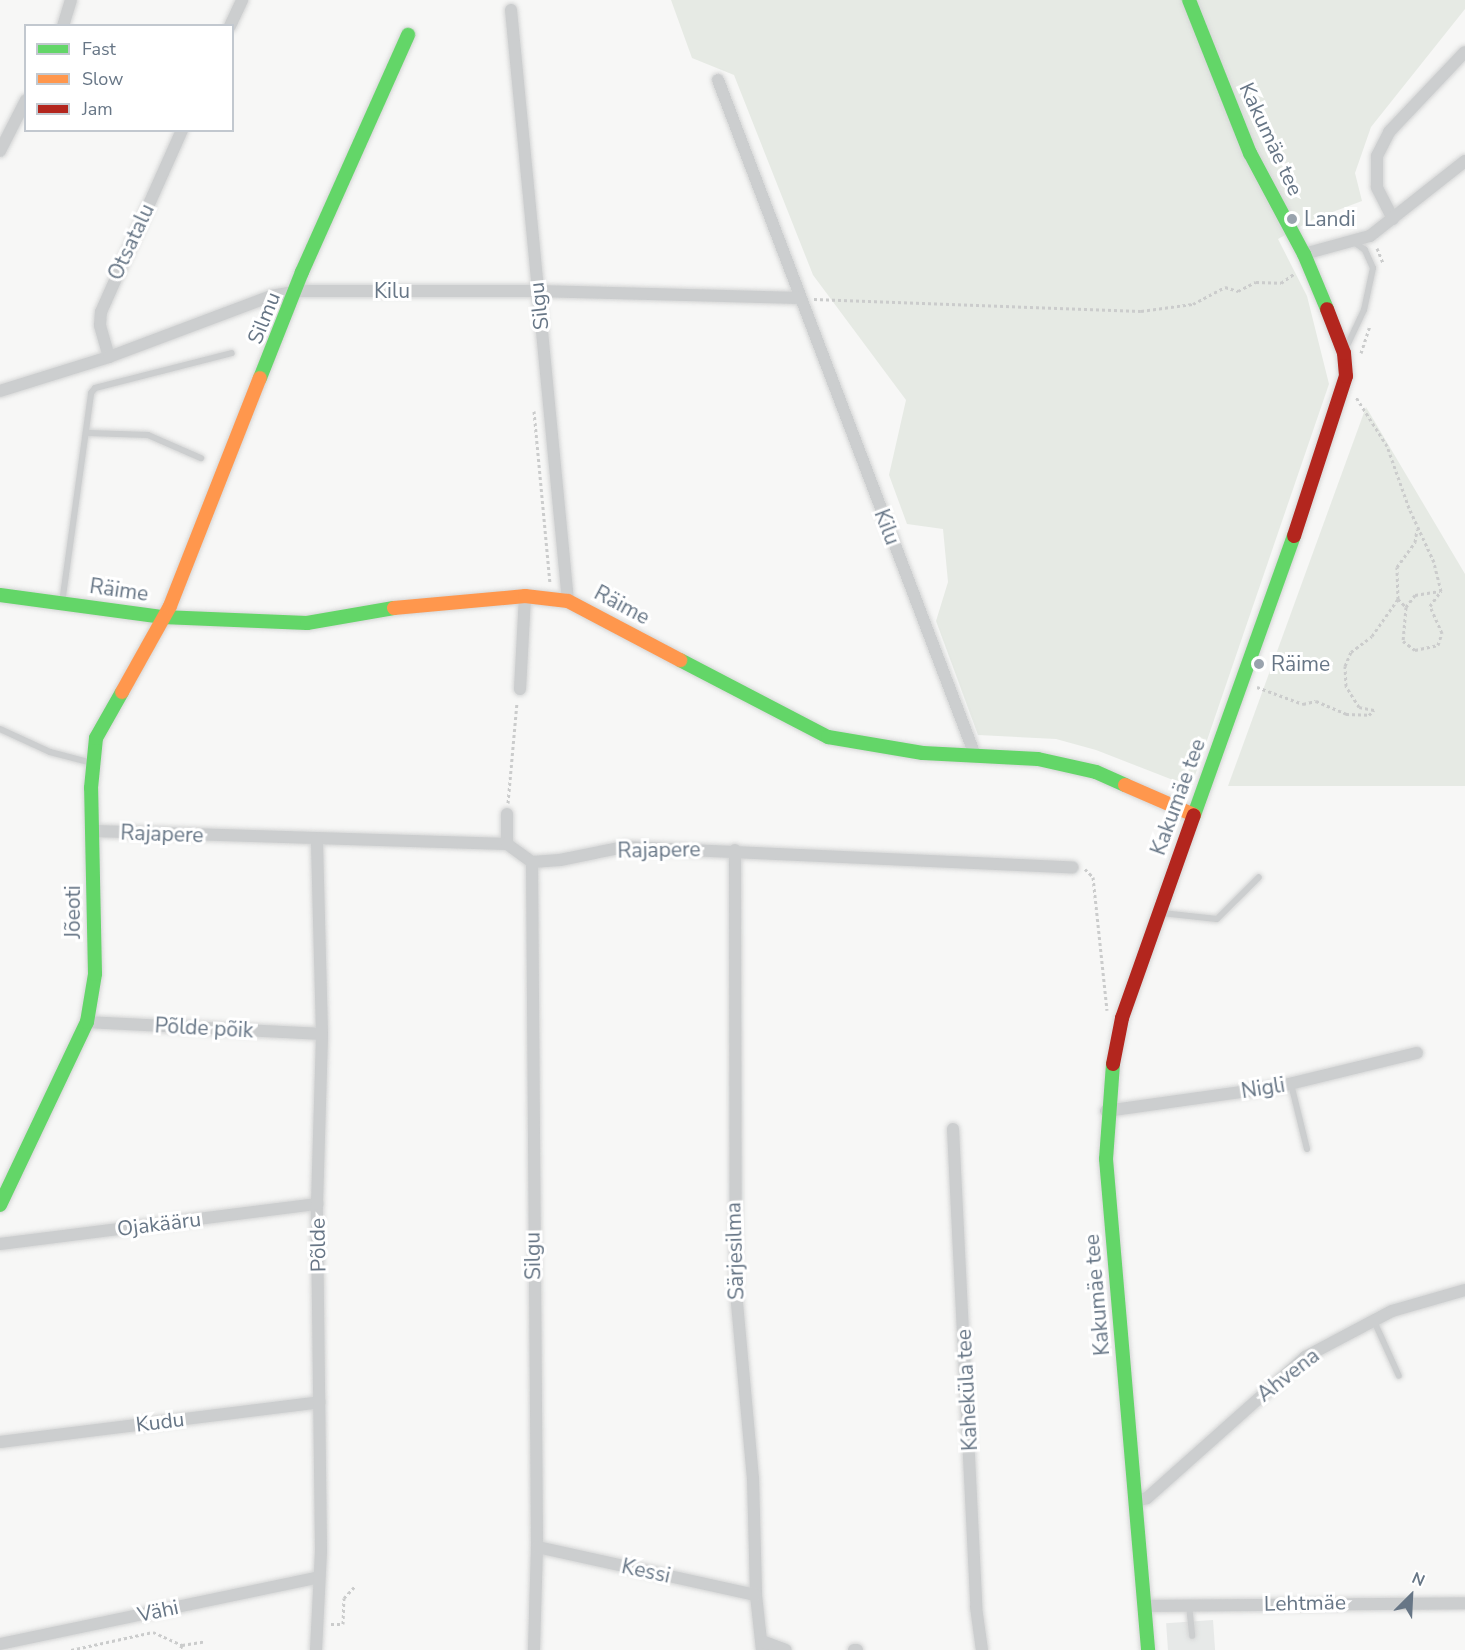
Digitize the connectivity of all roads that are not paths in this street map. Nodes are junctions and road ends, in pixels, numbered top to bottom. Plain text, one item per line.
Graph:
1 (72, 0) edge
2 (242, 0) edge
3 (1189, 0) edge
4 (511, 10) dead end
5 (64, 24) edge
6 (231, 24) edge
7 (408, 35) dead end
8 (1465, 52) edge
9 (718, 80) dead end
10 (24, 104) edge
11 (181, 132) edge
12 (0, 151) edge
13 (1464, 165) edge
14 (1393, 219) junction
15 (1354, 242) junction
16 (1306, 258) junction
17 (298, 291) junction
18 (537, 291) junction
19 (800, 298) junction
20 (232, 353) dead end
21 (1344, 353) junction
22 (109, 357) junction
23 (0, 392) edge
24 (88, 433) junction
25 (201, 458) dead end
26 (0, 595) edge
27 (525, 596) junction
28 (568, 601) junction
29 (62, 603) junction
30 (162, 617) junction
31 (520, 689) road end
32 (0, 729) edge
33 (975, 755) junction
34 (94, 764) junction
35 (507, 814) road end
36 (1194, 815) junction
37 (94, 831) junction
38 (317, 840) junction
39 (507, 844) junction
40 (735, 850) junction
41 (532, 862) junction
42 (1073, 867) road end
43 (1259, 877) dead end
44 (1159, 913) junction
45 (87, 1022) junction
46 (322, 1034) junction
47 (1417, 1053) dead end
48 (1291, 1084) junction
49 (1106, 1111) junction
50 (953, 1129) dead end
51 (1307, 1149) dead end
52 (317, 1204) junction
53 (0, 1205) edge
54 (0, 1244) edge
55 (1465, 1290) edge
56 (1373, 1321) junction
57 (1399, 1376) dead end
58 (320, 1402) junction
59 (0, 1442) edge
60 (1136, 1501) junction
61 (537, 1547) junction
62 (317, 1578) junction
63 (756, 1595) junction
64 (1465, 1603) edge
65 (1188, 1605) junction
66 (1144, 1606) junction
67 (1192, 1636) dead end
68 (0, 1644) edge
69 (763, 1646) edge
70 (316, 1650) edge
71 (534, 1650) edge
72 (786, 1650) edge
73 (982, 1650) edge
74 (1148, 1650) edge

1 - 5 street
2 - 6 street
3 - 16 street, Kakumäe tee
4 - 18 street, Silgu
7 - 17 street, Silmu
8 - 14 street
9 - 19 street, Kilu
10 - 12 street
11 - 22 street, Otsatalu
13 - 14 street
14 - 15 street
15 - 16 street
15 - 21 lane
16 - 21 street, Kakumäe tee
17 - 18 street, Kilu
17 - 22 street, Kilu
17 - 30 street, Silmu
18 - 19 street, Kilu
18 - 28 street, Silgu
19 - 33 street, Kilu
20 - 24 lane
21 - 36 street, Kakumäe tee
22 - 23 street, Kilu
24 - 25 lane
24 - 29 lane
26 - 29 street, Räime
27 - 28 street, Räime
27 - 30 street, Räime
27 - 31 street
28 - 33 street, Räime
29 - 30 street, Räime
30 - 34 street, Jõeoti
32 - 34 lane
33 - 36 street, Räime
34 - 37 street, Jõeoti
35 - 39 street
36 - 44 street, Kakumäe tee
37 - 38 street, Rajapere
37 - 45 street, Jõeoti
38 - 39 street, Rajapere
38 - 46 street, Põlde
39 - 41 street
40 - 41 street, Rajapere
40 - 42 street, Rajapere
40 - 63 street, Särjesilma
41 - 61 street, Silgu
43 - 44 lane
44 - 49 street, Kakumäe tee
45 - 46 street, Põlde põik
45 - 53 street, Jõeoti
46 - 52 street, Põlde
47 - 48 street, Nigli
48 - 49 street, Nigli
48 - 51 lane
49 - 60 street, Kakumäe tee
50 - 73 street, Kaheküla tee
52 - 54 street, Ojakääru
52 - 58 street, Põlde
55 - 56 street, Ahvena
56 - 57 lane
56 - 60 street, Ahvena
58 - 59 street, Kudu
58 - 62 street, Põlde
60 - 66 street, Kakumäe tee
61 - 63 street, Kessi
61 - 71 street, Silgu
62 - 68 street, Vähi
62 - 70 street, Põlde
63 - 69 street, Särjesilma
64 - 65 street, Lehtmäe
65 - 66 street, Lehtmäe
65 - 67 lane
66 - 74 street, Kakumäe tee
69 - 72 street

